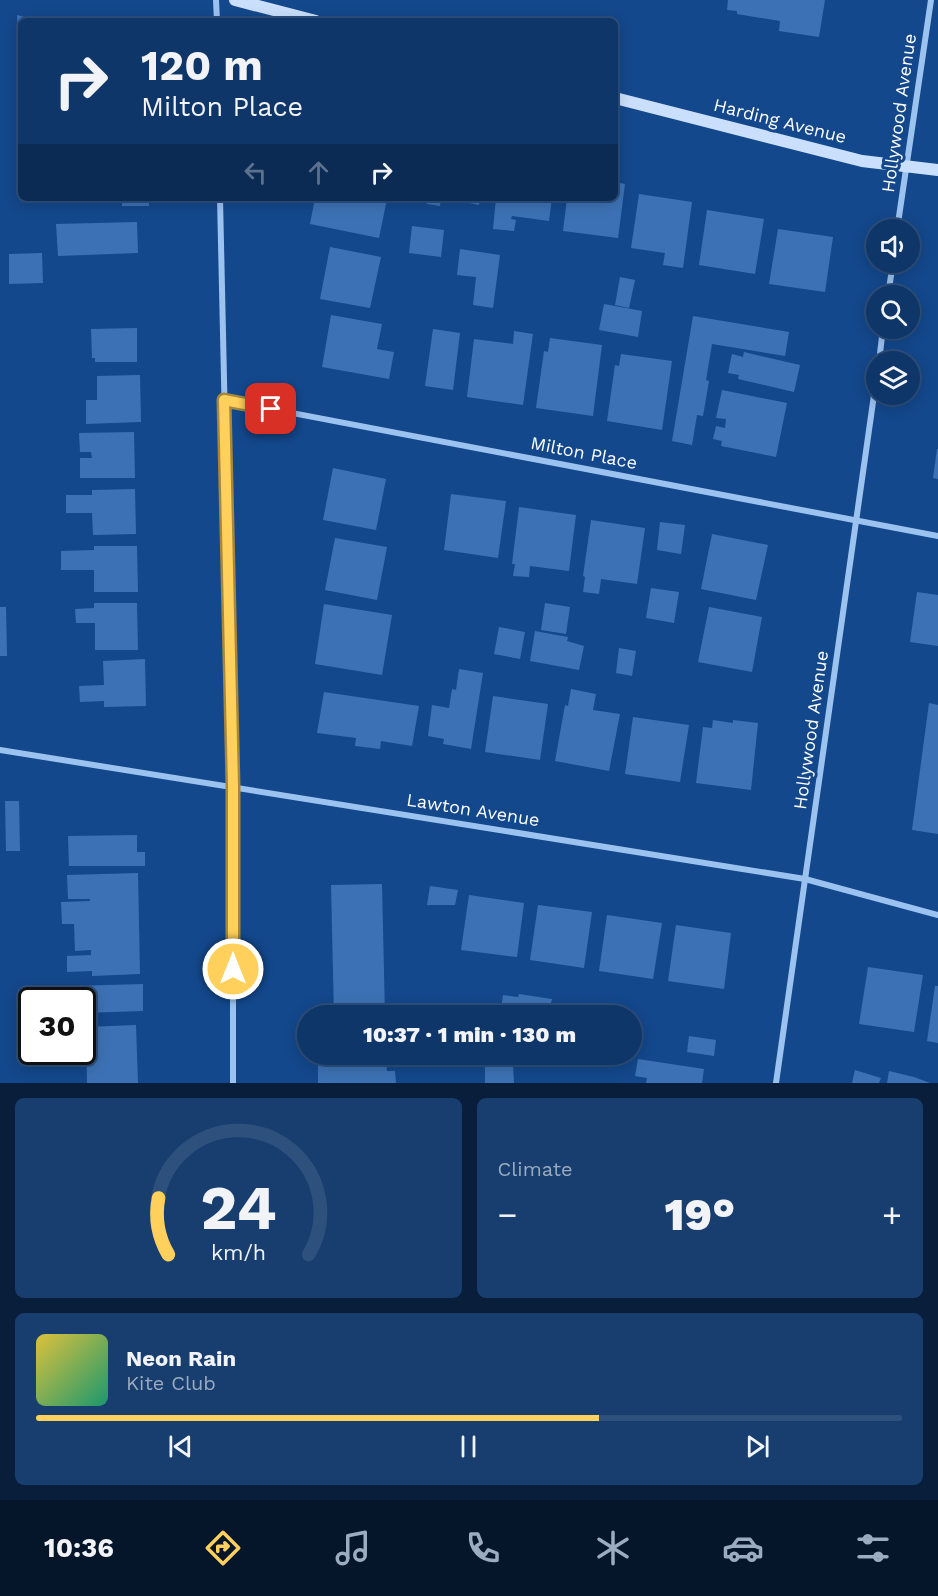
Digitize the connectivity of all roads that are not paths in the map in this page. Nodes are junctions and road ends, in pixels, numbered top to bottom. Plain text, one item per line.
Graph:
1 (216, 0) edge
2 (235, 0) edge
3 (931, 0) edge
4 (217, 18) edge
5 (304, 18) edge
6 (618, 99) edge
7 (906, 167) junction
8 (938, 170) edge
9 (220, 201) edge
10 (899, 219) edge
11 (224, 400) junction
12 (873, 405) edge
13 (856, 521) junction
14 (938, 536) edge
15 (0, 750) edge
16 (233, 786) junction
17 (805, 879) junction
18 (938, 915) edge
19 (233, 1083) edge
20 (776, 1083) edge

1 - 4 street
2 - 5 street
3 - 7 street, Hollywood Avenue
6 - 7 street, Harding Avenue
7 - 8 street, Harding Avenue
7 - 10 street, Hollywood Avenue
9 - 11 street
11 - 13 street, Milton Place
11 - 16 street
12 - 13 street, Hollywood Avenue
13 - 14 street, Milton Place
13 - 17 street, Hollywood Avenue
15 - 16 street, Lawton Avenue
16 - 17 street, Lawton Avenue
16 - 19 street
17 - 18 street, Lawton Avenue
17 - 20 street, Hollywood Avenue

